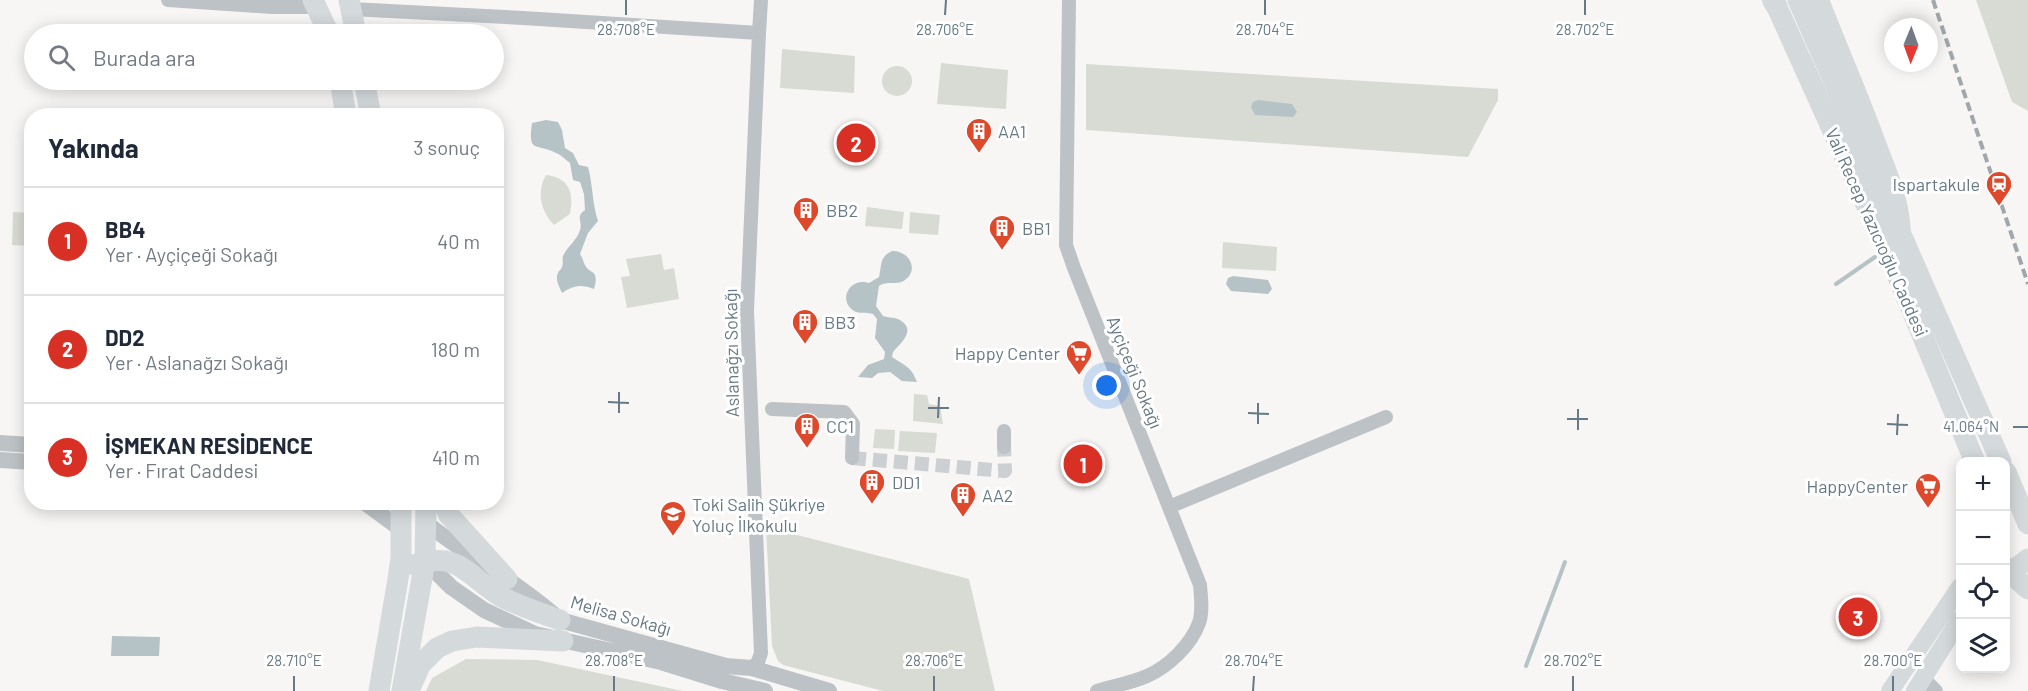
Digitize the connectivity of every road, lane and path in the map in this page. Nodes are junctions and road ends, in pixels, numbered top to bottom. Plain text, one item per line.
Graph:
1 (168, 0) edge
2 (761, 0) edge
3 (1069, 0) edge
4 (1798, 0) edge
5 (1818, 0) edge
6 (318, 2) edge
7 (1775, 2) edge
8 (350, 5) edge
9 (327, 24) edge
10 (354, 24) edge
11 (759, 33) junction
12 (342, 90) edge
13 (366, 90) edge
14 (345, 108) edge
15 (369, 108) edge
16 (1900, 235) junction
17 (772, 409) dead end
18 (1386, 417) dead end
19 (1004, 431) dead end
20 (0, 443) edge
21 (24, 444) edge
22 (1004, 447) tunnel mouth
23 (1973, 457) edge
24 (1999, 457) edge
25 (852, 458) dead end
26 (0, 460) edge
27 (24, 462) edge
28 (2012, 500) edge
29 (1168, 507) junction
30 (375, 510) edge
31 (402, 510) edge
32 (447, 510) edge
33 (426, 513) edge
34 (2028, 524) edge
35 (402, 530) junction
36 (2028, 559) edge
37 (425, 561) junction
38 (2010, 570) edge
39 (2010, 574) edge
40 (398, 579) junction
41 (507, 579) junction
42 (2028, 589) edge
43 (1956, 593) edge
44 (560, 620) junction
45 (1956, 625) edge
46 (563, 641) junction
47 (752, 668) junction
48 (1919, 684) edge
49 (379, 691) edge
50 (402, 691) edge
51 (408, 691) edge
52 (765, 691) edge
53 (829, 691) edge
54 (1097, 691) edge
55 (1890, 691) edge
56 (1936, 691) edge

1 - 6 street
2 - 11 street
3 - 29 street, Ayçiçeği Sokağı
4 - 16 main road, Vali Recep Yazıcıoğlu Caddesi
5 - 16 highway
6 - 9 main road
7 - 23 main road, Vali Recep Yazıcıoğlu Caddesi
8 - 10 main road
8 - 11 street
11 - 47 street, Aslanağzı Sokağı
12 - 14 main road
13 - 15 main road
16 - 24 main road, Vali Recep Yazıcıoğlu Caddesi
17 - 25 street
18 - 29 street
19 - 22 street
20 - 21 street
26 - 27 street
28 - 34 main road
29 - 54 street, Ayçiçeği Sokağı
30 - 35 street
31 - 35 main road
32 - 41 main road
33 - 37 main road
33 - 41 street, Melisa Sokağı
35 - 37 main road
35 - 40 main road
36 - 38 main road
37 - 40 main road
37 - 44 main road
37 - 46 street, Melisa Sokağı
37 - 50 main road
39 - 42 main road
40 - 49 main road
41 - 44 street, Melisa Sokağı
43 - 55 main road
44 - 47 street, Melisa Sokağı
45 - 48 main road
46 - 51 main road
46 - 52 street, Melisa Sokağı
47 - 53 street, Melisa Sokağı
48 - 56 street

